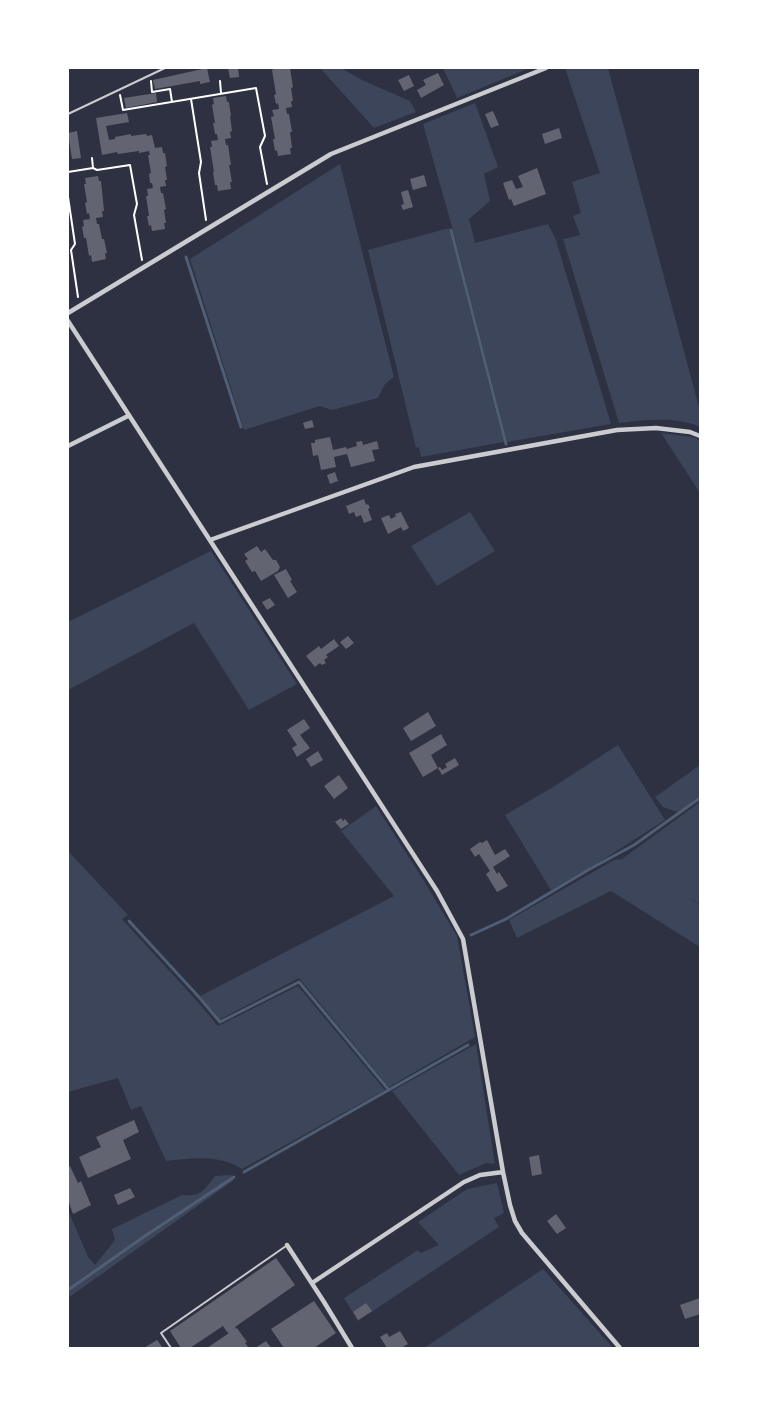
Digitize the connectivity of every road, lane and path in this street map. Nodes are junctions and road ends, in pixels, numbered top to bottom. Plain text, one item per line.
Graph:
1 (165, 68) edge
2 (546, 68) edge
3 (530, 70) edge
4 (150, 75) junction
5 (220, 81) dead end
6 (119, 89) junction
7 (222, 93) junction
8 (191, 99) junction
9 (172, 102) junction
10 (68, 114) edge
11 (92, 158) dead end
12 (93, 168) junction
13 (68, 172) edge
14 (268, 192) junction
15 (68, 197) edge
16 (207, 230) junction
17 (143, 268) junction
18 (80, 307) junction
19 (68, 314) edge
20 (68, 321) edge
21 (128, 416) junction
22 (700, 436) edge
23 (68, 446) edge
24 (210, 540) junction
25 (503, 1172) junction
26 (287, 1245) joint
27 (312, 1283) junction
28 (171, 1348) edge
29 (352, 1348) edge
30 (621, 1348) edge

1 - 4 lane
2 - 3 street
3 - 14 street
4 - 6 lane
4 - 9 path
5 - 7 path
6 - 9 path
6 - 10 lane
7 - 8 path
7 - 14 path
8 - 9 path
8 - 16 path
11 - 12 path
12 - 13 path
12 - 17 path
14 - 16 street
15 - 18 path
16 - 17 street
17 - 18 street
18 - 19 street
20 - 21 street
21 - 23 street
21 - 24 street
22 - 24 street
24 - 25 street
25 - 27 street
25 - 30 street
26 - 27 street
26 - 28 lane
27 - 29 street

